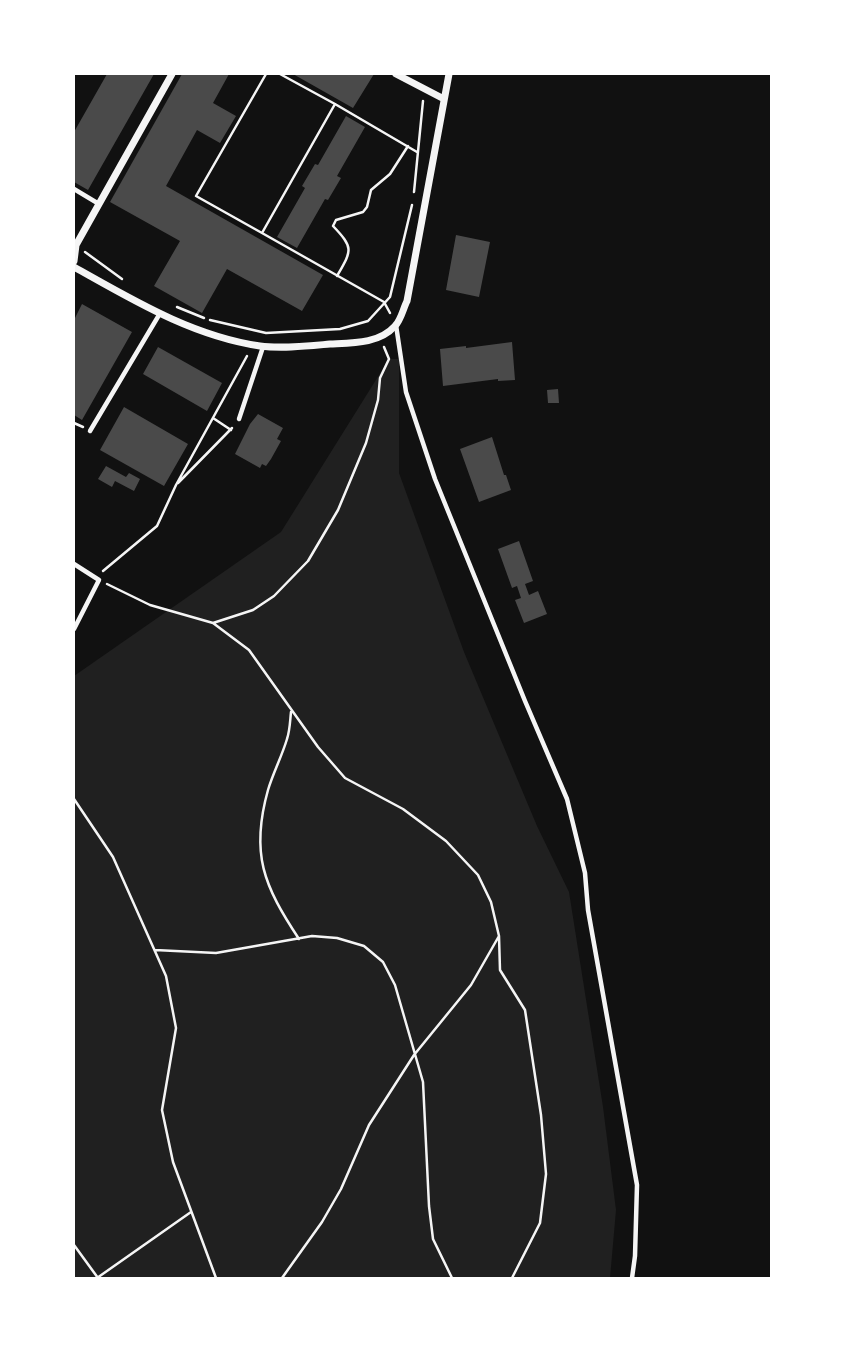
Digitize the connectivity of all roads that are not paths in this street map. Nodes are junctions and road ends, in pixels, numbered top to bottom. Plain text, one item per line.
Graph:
1 (172, 74) edge
2 (396, 74) edge
3 (449, 74) edge
4 (444, 99) junction
5 (74, 189) edge
6 (99, 204) junction
7 (74, 261) edge
8 (74, 267) edge
9 (159, 315) junction
10 (396, 325) junction
11 (263, 347) junction
12 (239, 419) road end
13 (90, 431) dead end
14 (74, 564) edge
15 (74, 629) edge
16 (632, 1279) edge

1 - 6 street
2 - 4 street
3 - 4 street
4 - 10 street
5 - 6 lane
6 - 7 street
8 - 9 street
9 - 11 street
9 - 13 lane
10 - 11 street
10 - 16 lane
11 - 12 lane
14 - 15 lane

